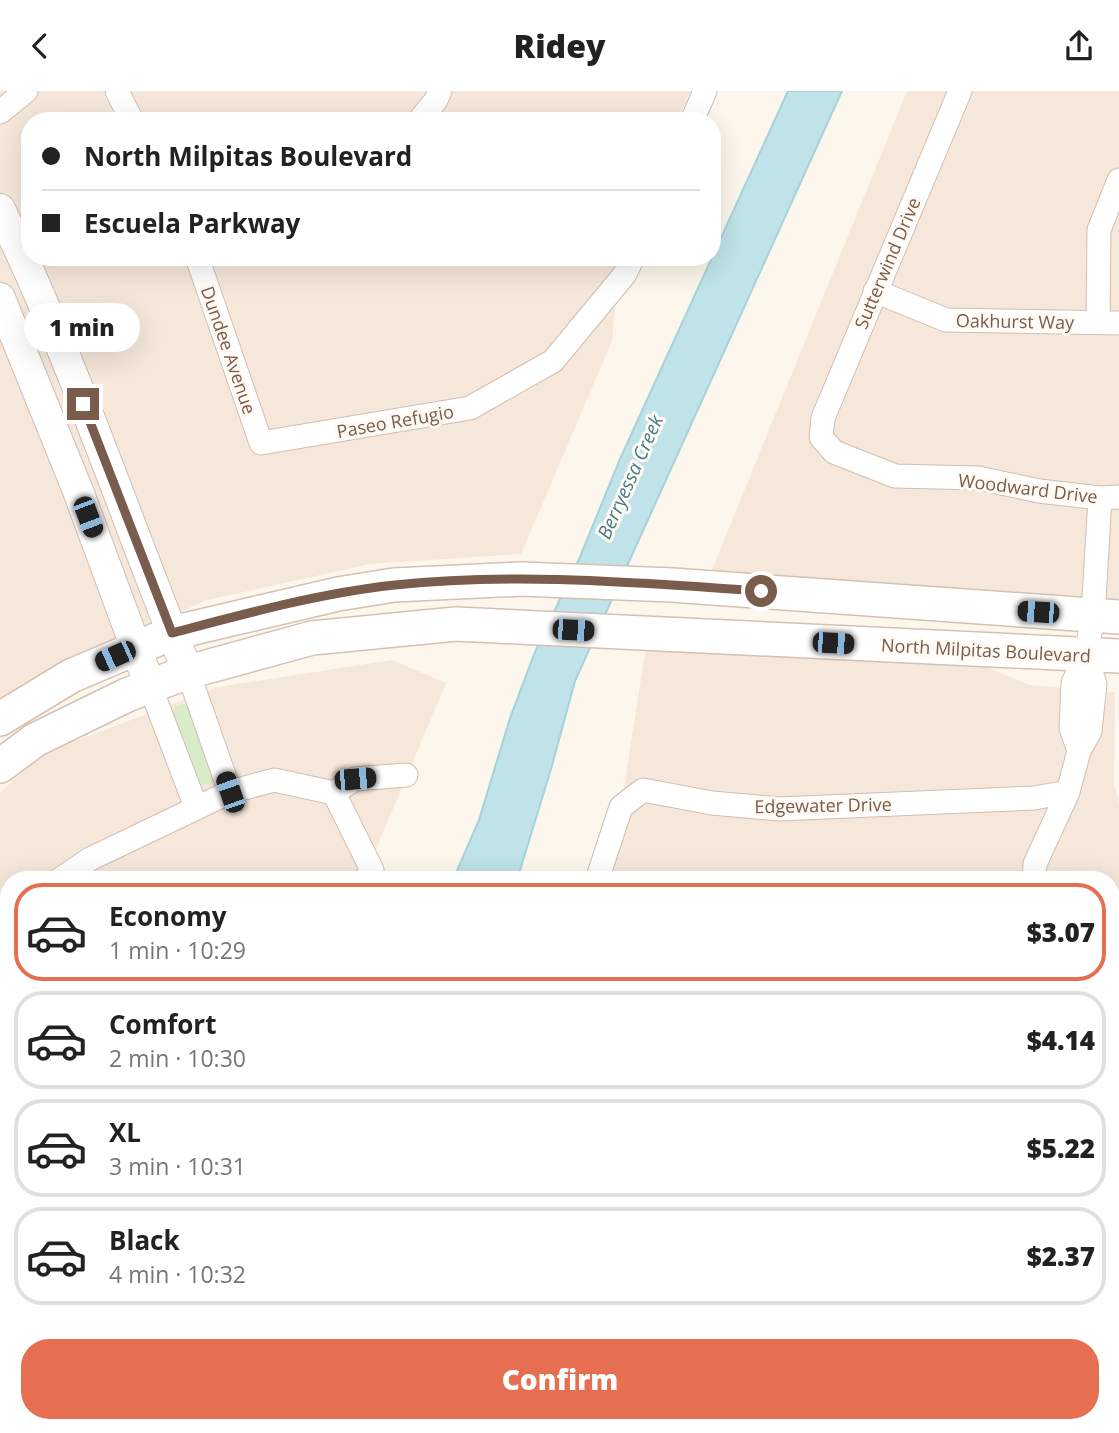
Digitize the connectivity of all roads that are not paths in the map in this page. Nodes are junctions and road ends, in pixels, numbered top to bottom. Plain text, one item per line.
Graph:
1 (26, 91) edge
2 (117, 91) edge
3 (440, 91) edge
4 (705, 91) edge
5 (960, 91) edge
6 (0, 112) edge
7 (128, 112) edge
8 (426, 112) edge
9 (696, 112) edge
10 (1119, 180) edge
11 (0, 209) edge
12 (21, 252) edge
13 (27, 266) edge
14 (200, 266) edge
15 (629, 266) edge
16 (875, 291) junction
17 (0, 298) edge
18 (1108, 323) edge
19 (821, 437) joint
20 (261, 443) joint
21 (1109, 498) edge
22 (1106, 617) edge
23 (172, 633) junction
24 (137, 646) junction
25 (1086, 655) junction
26 (1119, 656) edge
27 (188, 672) junction
28 (150, 686) junction
29 (0, 719) edge
30 (0, 766) edge
31 (406, 775) dead end
32 (230, 792) junction
33 (1068, 792) junction
34 (334, 793) junction
35 (196, 807) junction
36 (72, 871) edge
37 (371, 871) edge
38 (600, 871) edge
39 (1035, 871) edge

1 - 6 street
2 - 7 street
3 - 8 street
4 - 9 street
5 - 16 street, Sutterwind Drive
10 - 18 street
11 - 12 street
13 - 23 street
14 - 20 street, Dundee Avenue
15 - 20 street, Paseo Refugio
16 - 18 street, Oakhurst Way
16 - 19 street, Sutterwind Drive
17 - 24 street
19 - 21 street, Woodward Drive
21 - 22 street
22 - 23 main road
22 - 25 street
23 - 24 main road
23 - 27 street
24 - 28 street
24 - 29 main road
25 - 26 main road, North Milpitas Boulevard
25 - 27 main road, North Milpitas Boulevard
25 - 33 street
27 - 28 main road, North Milpitas Boulevard
27 - 32 street
28 - 30 main road, North Milpitas Boulevard
28 - 35 street
31 - 34 street
32 - 34 street
32 - 35 street
33 - 38 street, Edgewater Drive
33 - 39 street
34 - 37 street
35 - 36 street

